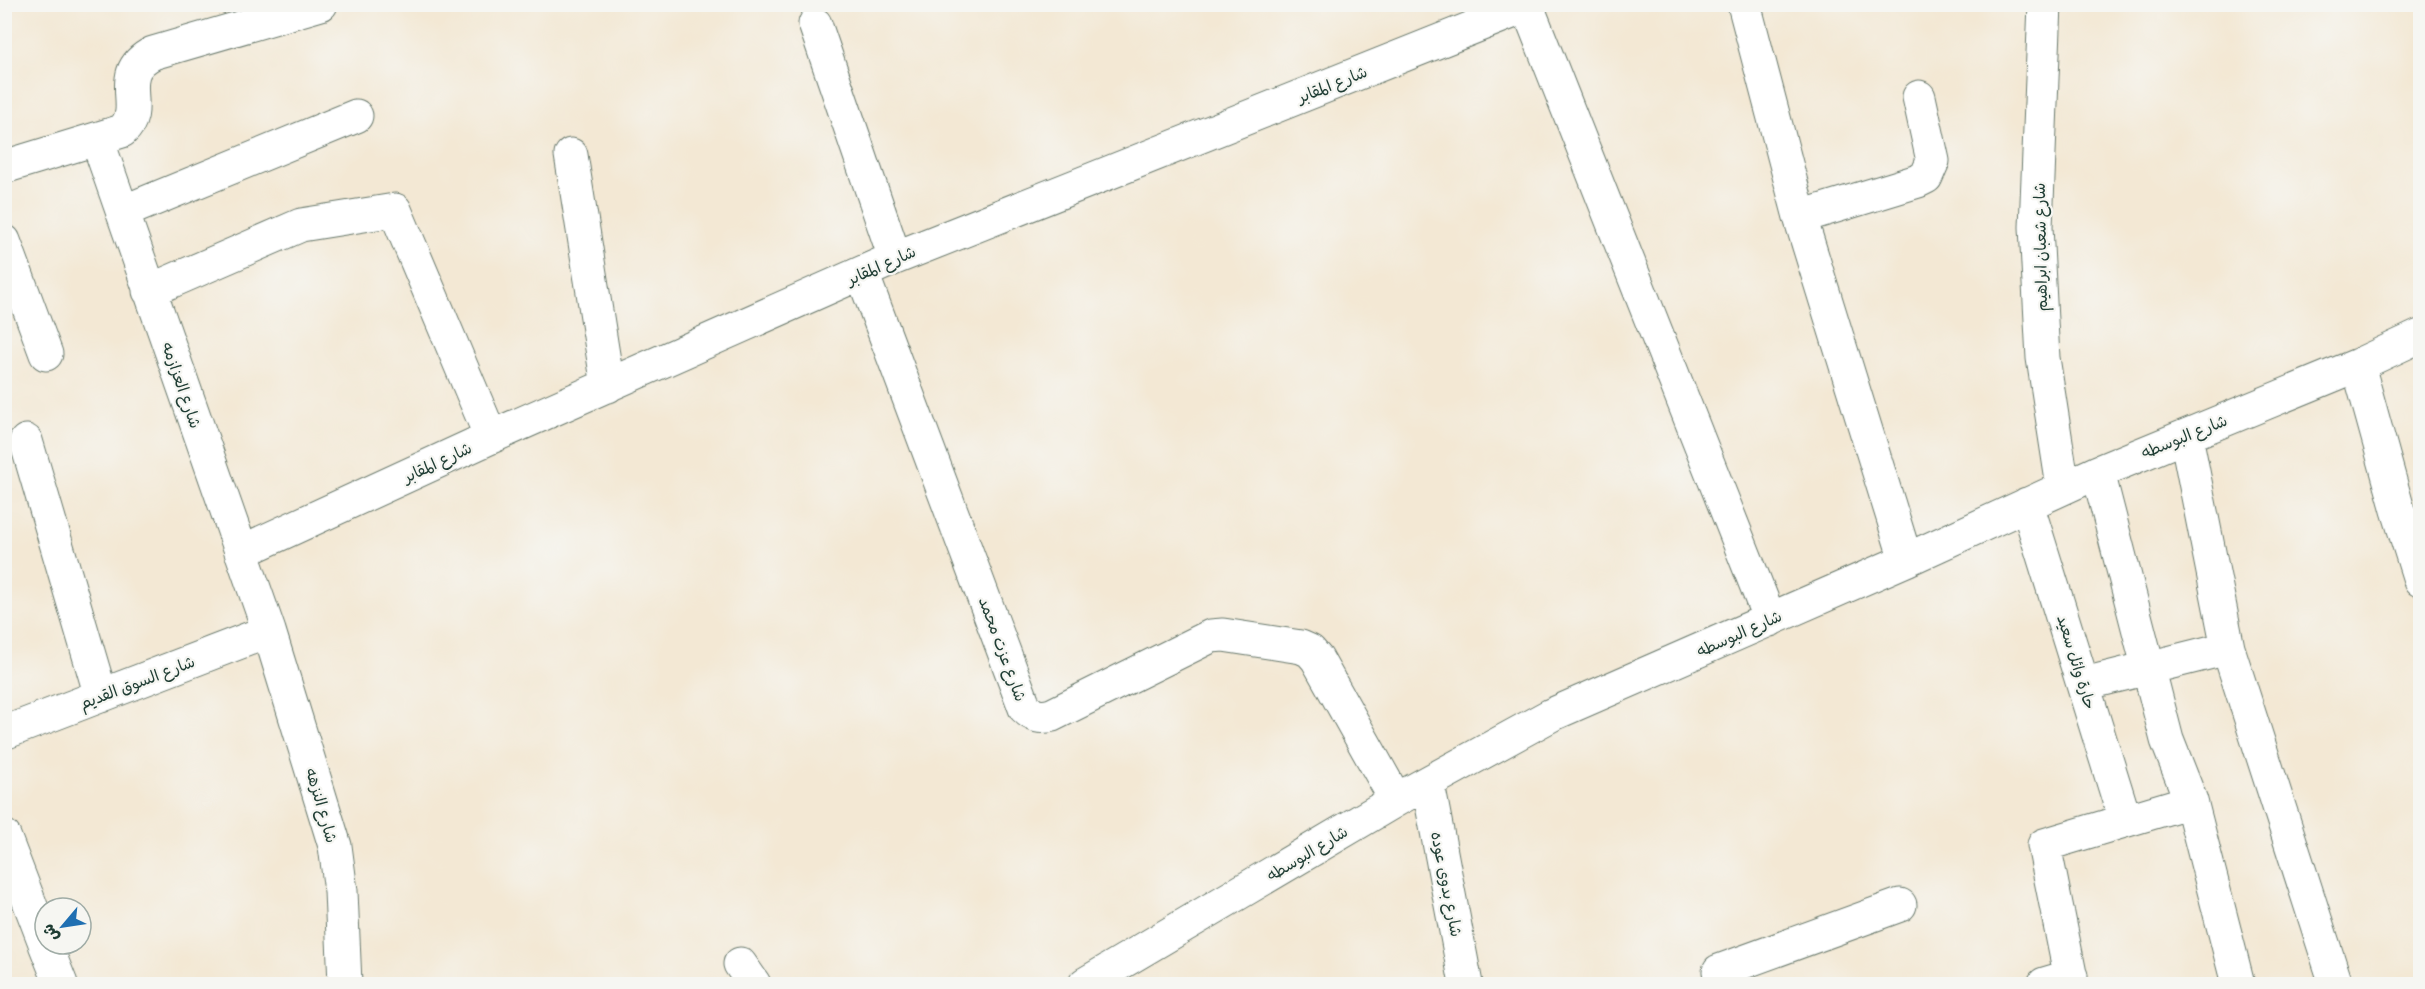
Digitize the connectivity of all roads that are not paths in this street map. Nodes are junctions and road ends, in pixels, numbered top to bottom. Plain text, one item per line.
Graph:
1 (321, 4) edge
2 (1744, 4) edge
3 (2045, 4) edge
4 (1529, 5) edge
5 (815, 24) dead end
6 (1919, 97) dead end
7 (356, 116) dead end
8 (97, 139) junction
9 (571, 155) dead end
10 (4, 167) edge
11 (123, 212) junction
12 (1800, 218) junction
13 (4, 241) edge
14 (896, 258) junction
15 (862, 273) junction
16 (149, 291) junction
17 (2421, 336) edge
18 (46, 354) dead end
19 (2358, 365) junction
20 (608, 386) junction
21 (2186, 436) junction
22 (491, 437) junction
23 (26, 441) dead end
24 (2098, 472) junction
25 (2063, 488) junction
26 (2027, 504) junction
27 (241, 552) junction
28 (1906, 560) junction
29 (2421, 580) edge
30 (1770, 620) junction
31 (269, 631) junction
32 (2228, 648) junction
33 (2148, 670) junction
34 (2084, 684) junction
35 (101, 696) junction
36 (4, 733) edge
37 (1428, 784) junction
38 (1396, 800) junction
39 (2191, 801) junction
40 (2125, 820) junction
41 (4, 836) edge
42 (1900, 905) dead end
43 (33, 912) edge
44 (50, 956) edge
45 (2062, 982) edge
46 (61, 984) edge
47 (345, 984) edge
48 (1085, 984) edge
49 (1466, 984) edge
50 (1723, 984) edge
51 (2238, 984) edge
52 (2336, 984) edge

1 - 8 street
2 - 12 street
3 - 25 street, شارع شعبان ابراهيم
4 - 14 street, شارع المقابر
4 - 30 street
5 - 14 street
6 - 12 street
7 - 11 street
8 - 10 street
8 - 11 street, شارع العزازمه
9 - 20 street
11 - 16 street, شارع العزازمه
12 - 28 street
13 - 18 street
14 - 15 street, شارع المقابر
15 - 20 street, شارع المقابر
15 - 38 street, شارع عزت محمد
16 - 22 street
16 - 27 street, شارع العزازمه
17 - 19 street, شارع البوسطه
19 - 21 street, شارع البوسطه
19 - 29 street
20 - 22 street, شارع المقابر
21 - 24 street, شارع البوسطه
21 - 32 street
22 - 27 street, شارع المقابر
23 - 35 street
24 - 25 street, شارع البوسطه
24 - 33 street
25 - 26 street, شارع البوسطه
26 - 28 street, شارع البوسطه
26 - 34 street, حارة وائل سعيد
27 - 31 street, شارع العزازمه
28 - 30 street, شارع البوسطه
30 - 37 street, شارع البوسطه
31 - 35 street, شارع السوق القديم
31 - 47 street, شارع النزهه
32 - 33 street
32 - 52 street
33 - 34 street
33 - 39 street
34 - 40 street, حارة وائل سعيد
35 - 36 street, شارع السوق القديم
37 - 38 street, شارع البوسطه
37 - 49 street, شارع بدوى عوده
38 - 48 street, شارع البوسطه
39 - 40 street
39 - 51 street
40 - 45 street
41 - 43 street
42 - 50 street
44 - 46 street

